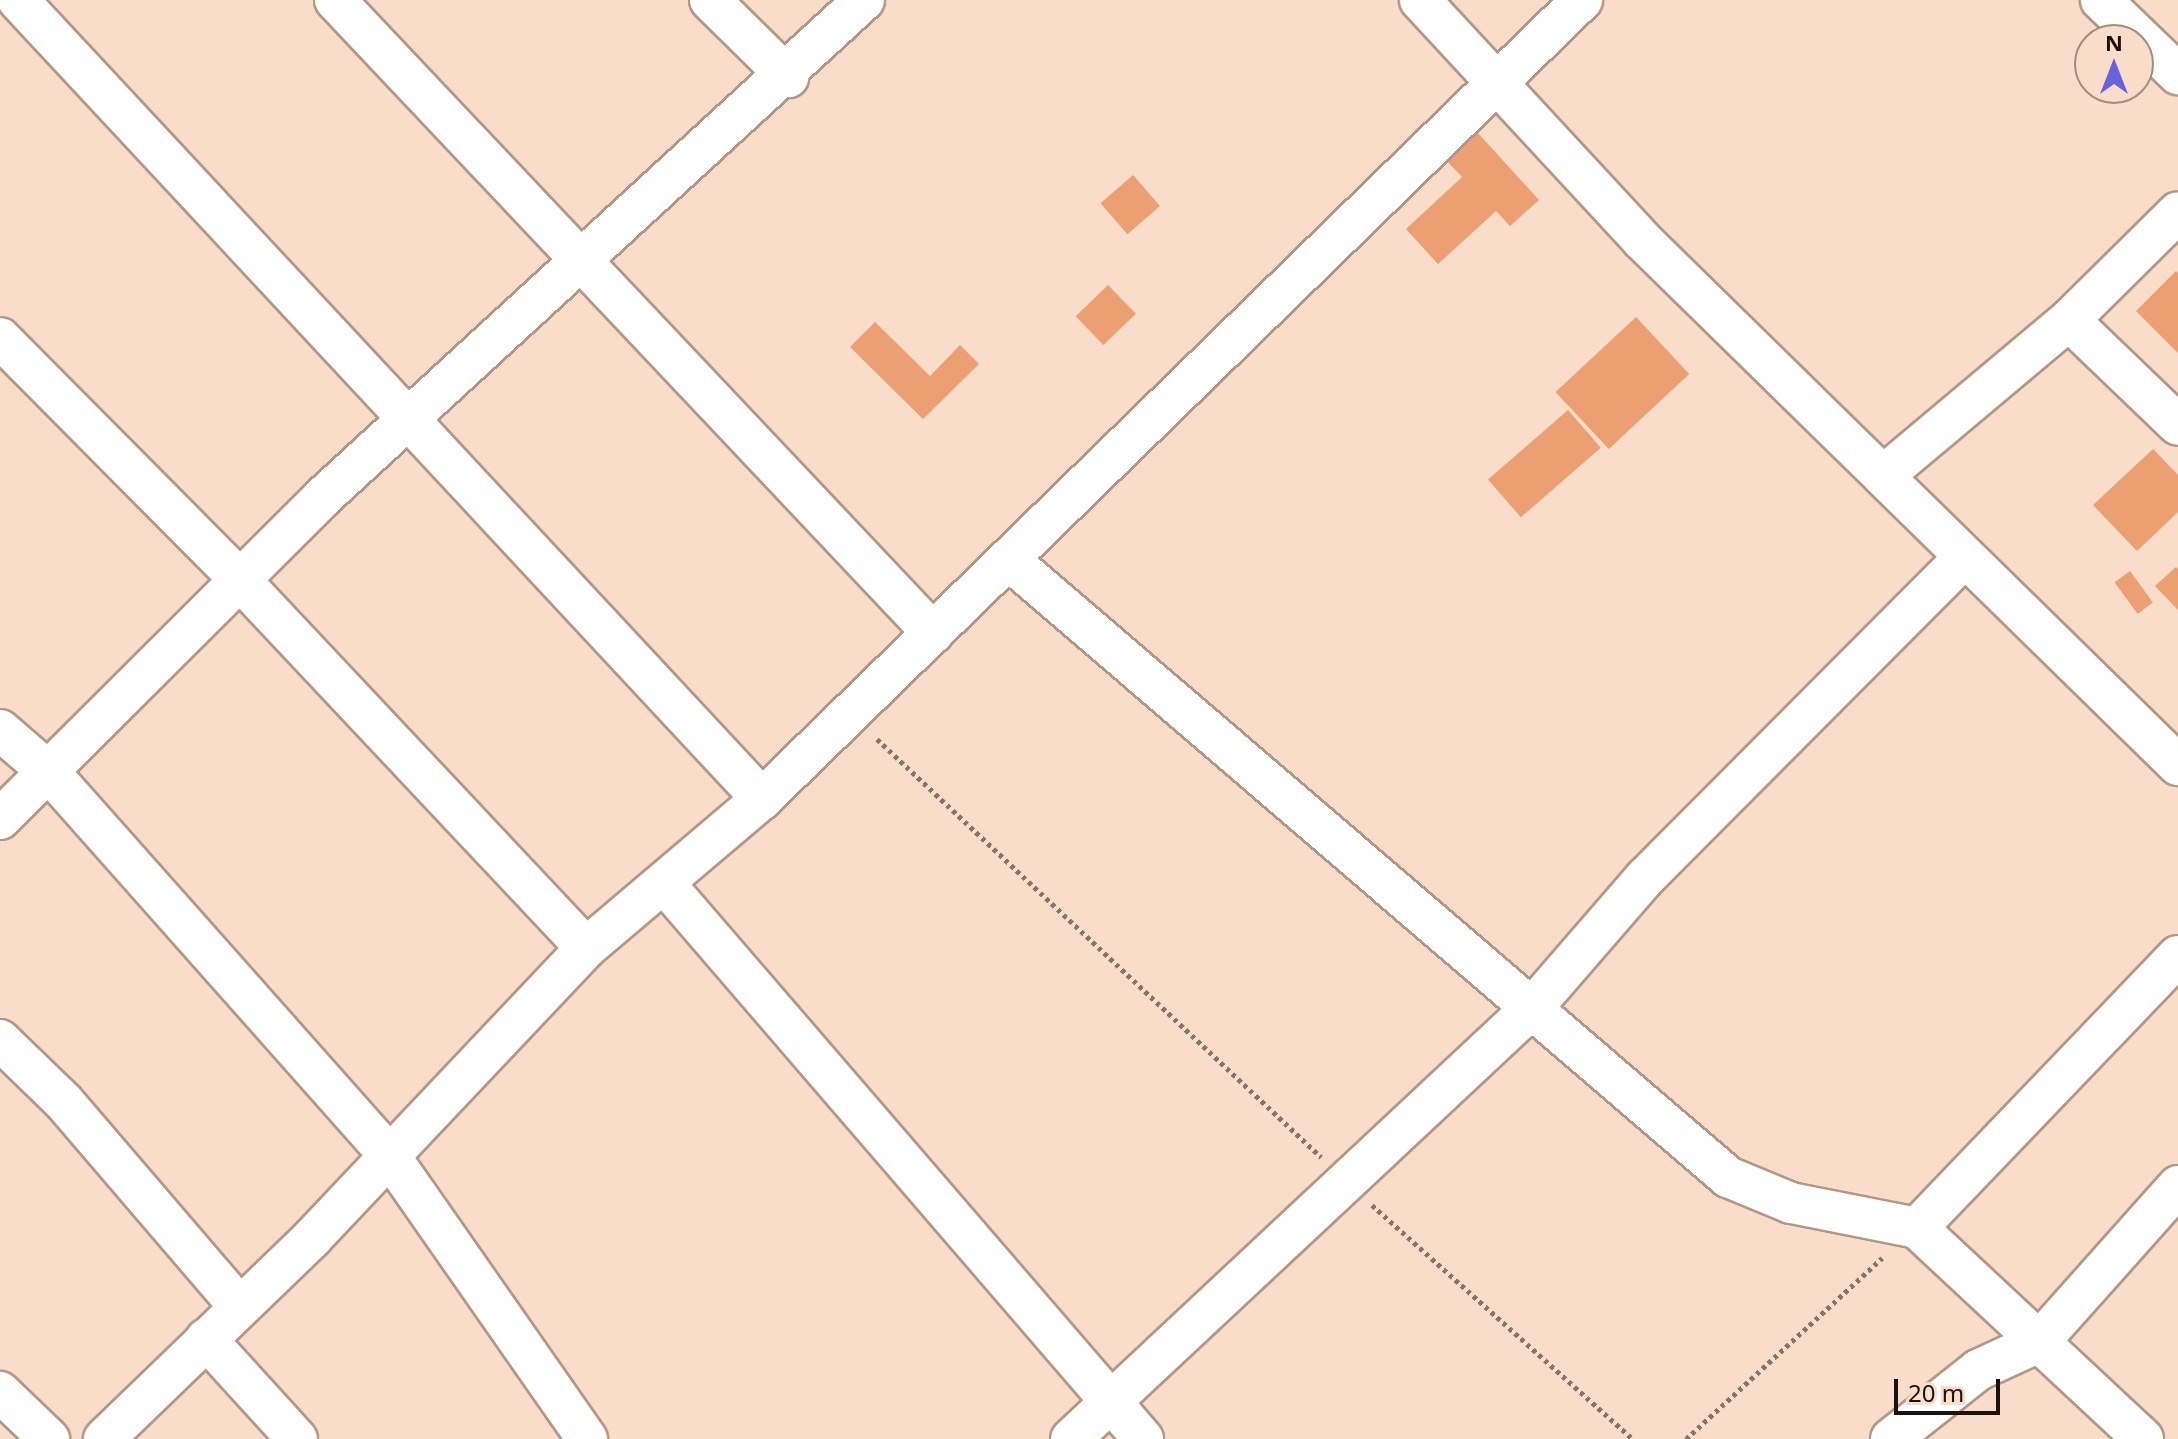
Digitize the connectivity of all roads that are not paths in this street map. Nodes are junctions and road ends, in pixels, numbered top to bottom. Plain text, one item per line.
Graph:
1 (335, 0) edge
2 (710, 0) edge
3 (864, 0) edge
4 (1420, 0) edge
5 (1582, 0) edge
6 (2101, 0) edge
7 (16, 3) edge
8 (2178, 74) edge
9 (788, 77) junction
10 (1497, 83) junction
11 (2178, 212) edge
12 (586, 259) junction
13 (2069, 320) junction
14 (0, 338) edge
15 (408, 424) junction
16 (2178, 425) edge
17 (1883, 476) junction
18 (1965, 557) junction
19 (1008, 559) junction
20 (240, 580) junction
21 (933, 633) junction
22 (0, 730) edge
23 (2178, 765) edge
24 (50, 773) junction
25 (762, 799) junction
26 (0, 819) edge
27 (664, 883) junction
28 (586, 948) junction
29 (2178, 956) edge
30 (1534, 1006) junction
31 (0, 1040) edge
32 (389, 1155) junction
33 (2178, 1186) edge
34 (1917, 1228) junction
35 (240, 1307) junction
36 (206, 1339) junction
37 (2039, 1342) junction
38 (0, 1392) edge
39 (1106, 1401) junction
40 (49, 1439) edge
41 (104, 1439) edge
42 (297, 1439) edge
43 (587, 1439) edge
44 (1071, 1439) edge
45 (1143, 1439) edge
46 (1891, 1439) edge
47 (2143, 1439) edge

1 - 12 street
2 - 9 street
3 - 9 street
4 - 10 street
5 - 10 street
6 - 8 street
7 - 15 street
9 - 12 street
10 - 17 street
10 - 19 street
11 - 13 street
12 - 15 street
12 - 21 street
13 - 16 street
13 - 17 street
14 - 20 street
15 - 20 street
15 - 25 street
17 - 18 street
18 - 23 street
18 - 30 street
19 - 21 street
19 - 30 street
20 - 24 street
20 - 28 street
21 - 25 street
22 - 24 street
24 - 26 street
24 - 32 street
25 - 27 street
27 - 28 street
27 - 39 street
28 - 32 street
29 - 34 street
30 - 34 street
30 - 39 street
31 - 35 street
32 - 35 street
32 - 43 street
33 - 37 street
34 - 37 street
35 - 36 street
36 - 41 street
36 - 42 street
37 - 46 street
37 - 47 street
38 - 40 street
39 - 44 street
39 - 45 street

